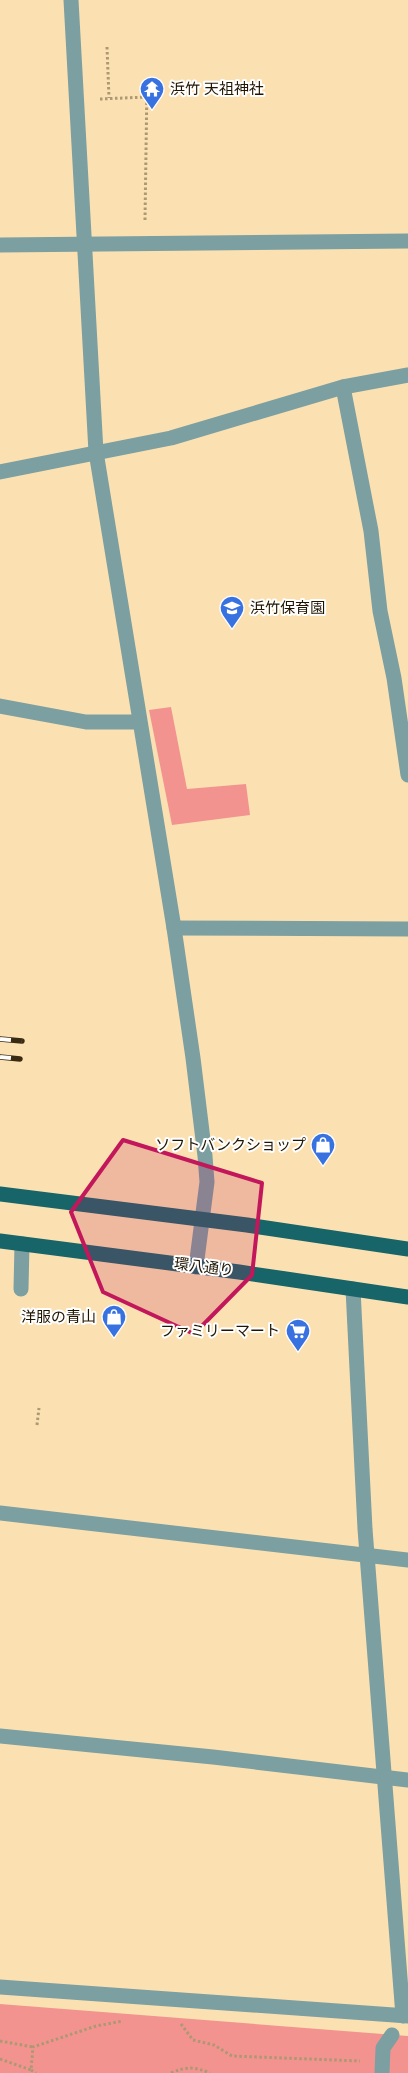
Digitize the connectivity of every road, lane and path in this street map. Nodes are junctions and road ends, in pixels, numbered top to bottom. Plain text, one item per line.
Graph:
1 (71, 0) edge
2 (107, 47) dead end
3 (147, 83) dead end
4 (147, 97) junction
5 (109, 98) junction
6 (77, 100) junction
7 (408, 241) edge
8 (145, 244) junction
9 (0, 245) edge
10 (86, 245) junction
11 (408, 375) edge
12 (343, 387) junction
13 (96, 452) junction
14 (0, 472) edge
15 (0, 706) edge
16 (139, 722) junction
17 (408, 775) edge
18 (174, 928) junction
19 (408, 929) edge
20 (0, 1194) edge
21 (202, 1220) junction
22 (0, 1241) edge
23 (22, 1244) junction
24 (408, 1249) edge
25 (196, 1267) junction
26 (21, 1289) dead end
27 (353, 1289) junction
28 (408, 1297) edge
29 (39, 1408) dead end
30 (37, 1425) dead end
31 (0, 1513) edge
32 (368, 1556) junction
33 (408, 1560) edge
34 (0, 1736) edge
35 (385, 1778) junction
36 (408, 1780) edge
37 (0, 1986) edge
38 (406, 2016) edge
39 (124, 2021) dead end
40 (178, 2021) dead end
41 (392, 2035) dead end
42 (0, 2041) edge
43 (33, 2047) junction
44 (383, 2048) junction
45 (0, 2059) edge
46 (31, 2070) junction
47 (36, 2073) edge
48 (171, 2073) edge
49 (210, 2073) edge
50 (382, 2073) edge

1 - 6 street
2 - 5 path
3 - 4 path
4 - 5 path
4 - 8 path
5 - 6 path
6 - 10 street
7 - 8 street
8 - 10 street
9 - 10 street
10 - 13 street
11 - 12 street
12 - 13 street
12 - 17 street
13 - 14 street
13 - 16 street
15 - 16 street
16 - 18 street
18 - 19 street
18 - 21 street
20 - 21 main road
21 - 24 main road
21 - 25 street
22 - 23 main road, 環八通り
23 - 25 main road, 環八通り
23 - 26 street
25 - 27 main road, 環八通り
27 - 28 main road, 環八通り
27 - 32 street
29 - 30 path
31 - 32 street
32 - 33 street
32 - 35 street
34 - 35 street
35 - 36 street
35 - 38 street
37 - 38 street
39 - 43 path
40 - 44 path
41 - 44 street
42 - 43 path
43 - 46 path
44 - 50 street
45 - 46 path
46 - 47 path
48 - 49 path

